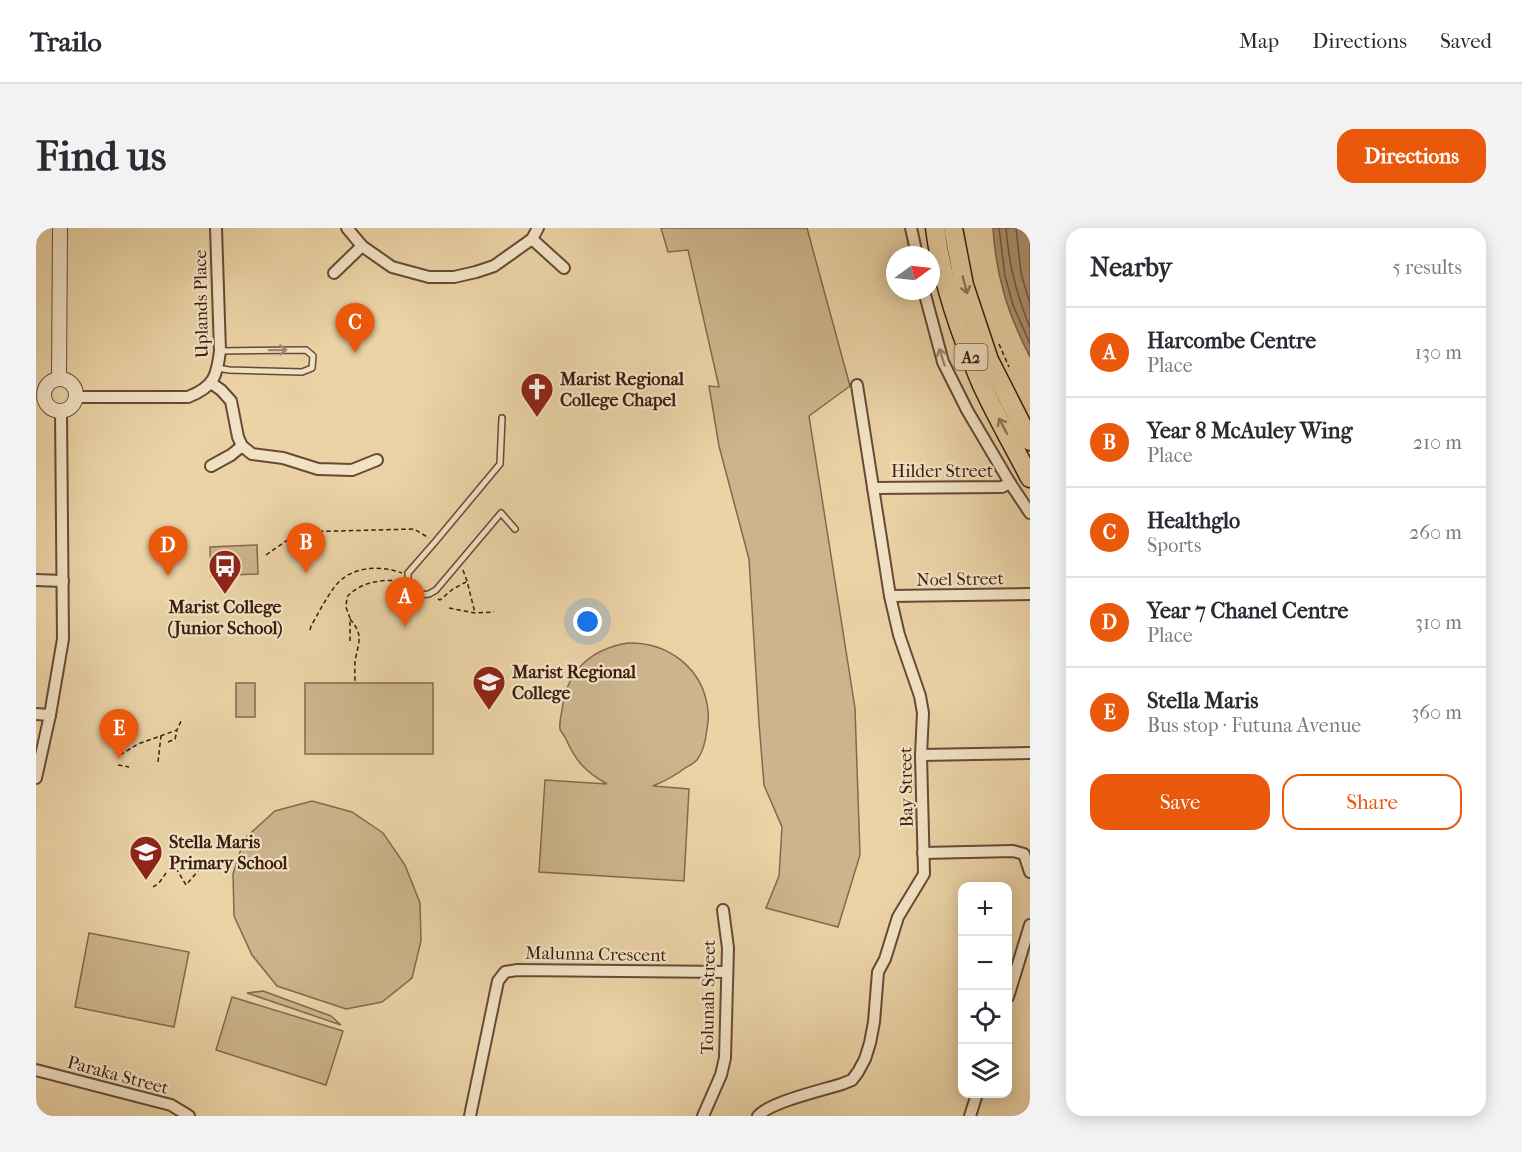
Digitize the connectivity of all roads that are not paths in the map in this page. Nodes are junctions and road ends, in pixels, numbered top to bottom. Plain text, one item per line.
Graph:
1 (60, 228) edge
2 (216, 228) edge
3 (347, 228) edge
4 (538, 228) edge
5 (911, 228) edge
6 (935, 228) edge
7 (953, 228) edge
8 (532, 239) junction
9 (362, 246) junction
10 (915, 246) edge
11 (564, 268) dead end
12 (334, 273) dead end
13 (926, 300) edge
14 (220, 351) junction
15 (218, 368) junction
16 (59, 379) junction
17 (211, 383) junction
18 (857, 385) dead end
19 (40, 395) edge
20 (76, 397) junction
21 (61, 411) junction
22 (502, 418) dead end
23 (1030, 441) edge
24 (242, 446) junction
25 (377, 460) dead end
26 (211, 466) dead end
27 (1030, 478) edge
28 (1010, 483) junction
29 (873, 488) junction
30 (1030, 513) edge
31 (515, 529) dead end
32 (36, 580) edge
33 (63, 581) junction
34 (1030, 594) edge
35 (890, 596) junction
36 (36, 714) edge
37 (50, 715) junction
38 (1030, 753) edge
39 (921, 755) junction
40 (36, 778) edge
41 (923, 853) junction
42 (1030, 872) edge
43 (723, 910) dead end
44 (1030, 925) edge
45 (1028, 941) edge
46 (727, 972) junction
47 (1010, 990) edge
48 (36, 1070) edge
49 (976, 1098) edge
50 (189, 1116) edge
51 (470, 1116) edge
52 (703, 1116) edge
53 (758, 1116) edge
54 (970, 1116) edge

1 - 16 street
2 - 14 street, Uplands Place
3 - 9 street
4 - 8 street
5 - 10 street
27 -> 6 highway, A2
7 -> 23 highway, A2
8 - 9 street
8 - 11 street
9 - 12 street
28 -> 13 street
14 - 15 street, Uplands Place
14 -> 15 lane
15 - 17 street, Uplands Place
16 - 19 street
16 - 20 street
17 - 20 street, Uplands Place
17 - 24 street
18 - 29 street, Bay Street
19 - 21 street
20 - 21 street
21 - 33 street
22 - 31 lane
24 - 25 street
24 - 26 street
28 - 29 street, Hilder Street
28 - 30 street
29 - 35 street, Bay Street
32 - 33 street
33 - 37 street
34 - 35 street, Noel Street
35 - 39 street, Bay Street
36 - 37 street
37 - 40 street
38 - 39 street
39 - 41 street, Bay Street
41 - 42 street
41 - 53 street, Bay Street
43 - 46 street, Tolunah Street
44 - 45 street
45 - 47 street
46 - 51 street, Malunna Crescent
46 - 52 street, Tolunah Street
48 - 50 street, Paraka Street
49 - 54 street

